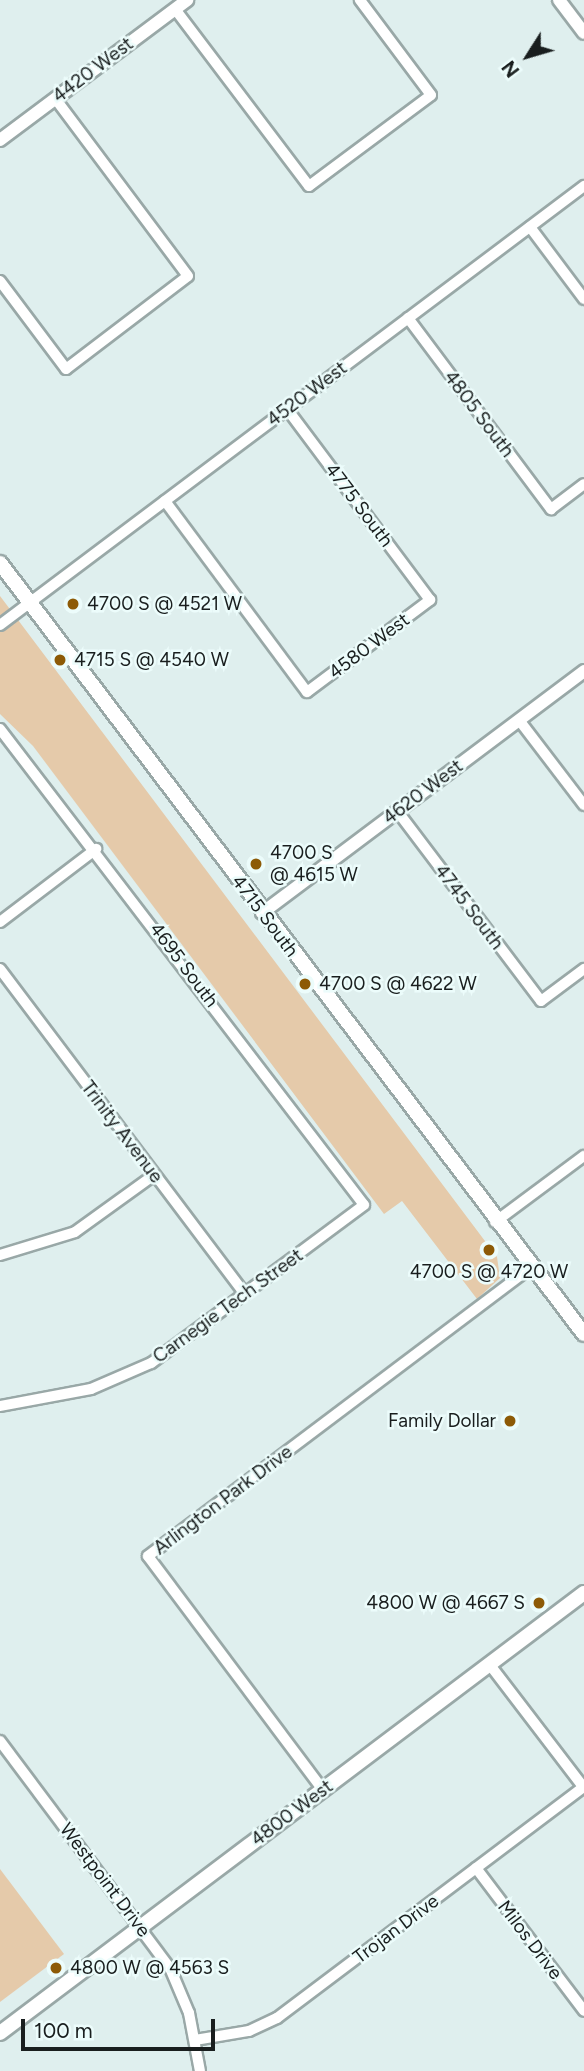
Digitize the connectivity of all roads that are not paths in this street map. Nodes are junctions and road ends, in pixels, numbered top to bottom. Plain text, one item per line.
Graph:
1 (187, 0) edge
2 (360, 0) edge
3 (559, 0) edge
4 (175, 9) junction
5 (584, 33) edge
6 (55, 98) junction
7 (0, 140) edge
8 (584, 186) edge
9 (530, 227) junction
10 (0, 281) edge
11 (584, 299) edge
12 (408, 318) junction
13 (287, 409) junction
14 (584, 484) edge
15 (165, 501) junction
16 (0, 563) edge
17 (430, 600) joint
18 (30, 603) junction
19 (0, 625) edge
20 (584, 671) edge
21 (519, 720) junction
22 (0, 729) edge
23 (584, 805) edge
24 (398, 812) junction
25 (96, 849) junction
26 (262, 913) junction
27 (0, 922) edge
28 (0, 969) edge
29 (584, 969) edge
30 (584, 1156) edge
31 (155, 1175) junction
32 (364, 1205) joint
33 (495, 1222) junction
34 (0, 1255) edge
35 (531, 1267) junction
36 (245, 1294) junction
37 (584, 1334) edge
38 (0, 1406) edge
39 (584, 1593) edge
40 (490, 1665) junction
41 (0, 1741) edge
42 (584, 1788) edge
43 (323, 1790) junction
44 (476, 1868) junction
45 (141, 1927) junction
46 (584, 2011) edge
47 (0, 2033) edge
48 (195, 2039) junction
49 (200, 2071) edge

1 - 4 street, 4420 West
2 - 4 street
3 - 5 street
4 - 6 street, 4420 West
6 - 7 street, 4420 West
6 - 10 street
8 - 9 street, 4520 West
9 - 11 street
9 - 12 street, 4520 West
12 - 13 street, 4520 West
12 - 14 street, 4805 South
13 - 15 street, 4520 West
13 - 17 street, 4775 South
15 - 17 street, 4580 West
15 - 18 street, 4520 West
16 - 18 main road, 4715 South
18 - 19 street, 4520 West
18 - 26 main road, 4715 South
20 - 21 street, 4620 West
21 - 23 street
21 - 24 street, 4620 West
22 - 25 street, 4695 South
24 - 26 street, 4620 West
24 - 29 street, 4745 South
25 - 27 street
25 - 32 street, 4695 South
26 - 33 main road, 4715 South
28 - 31 street, Trinity Avenue
30 - 33 street
31 - 34 street
31 - 36 street, Trinity Avenue
32 - 36 street, Carnegie Tech Street
33 - 35 main road, 4715 South
35 - 37 main road, 4715 South
35 - 43 street, Arlington Park Drive
36 - 38 street, Carnegie Tech Street
39 - 40 main road, 4800 West
40 - 42 street
40 - 43 main road, 4800 West
41 - 45 street, Westpoint Drive
42 - 44 street, Trojan Drive
43 - 45 main road, 4800 West
44 - 46 street, Milos Drive
44 - 48 street, Trojan Drive
45 - 47 main road, 4800 West
45 - 48 street, Westpoint Drive
48 - 49 street, Westpoint Drive

